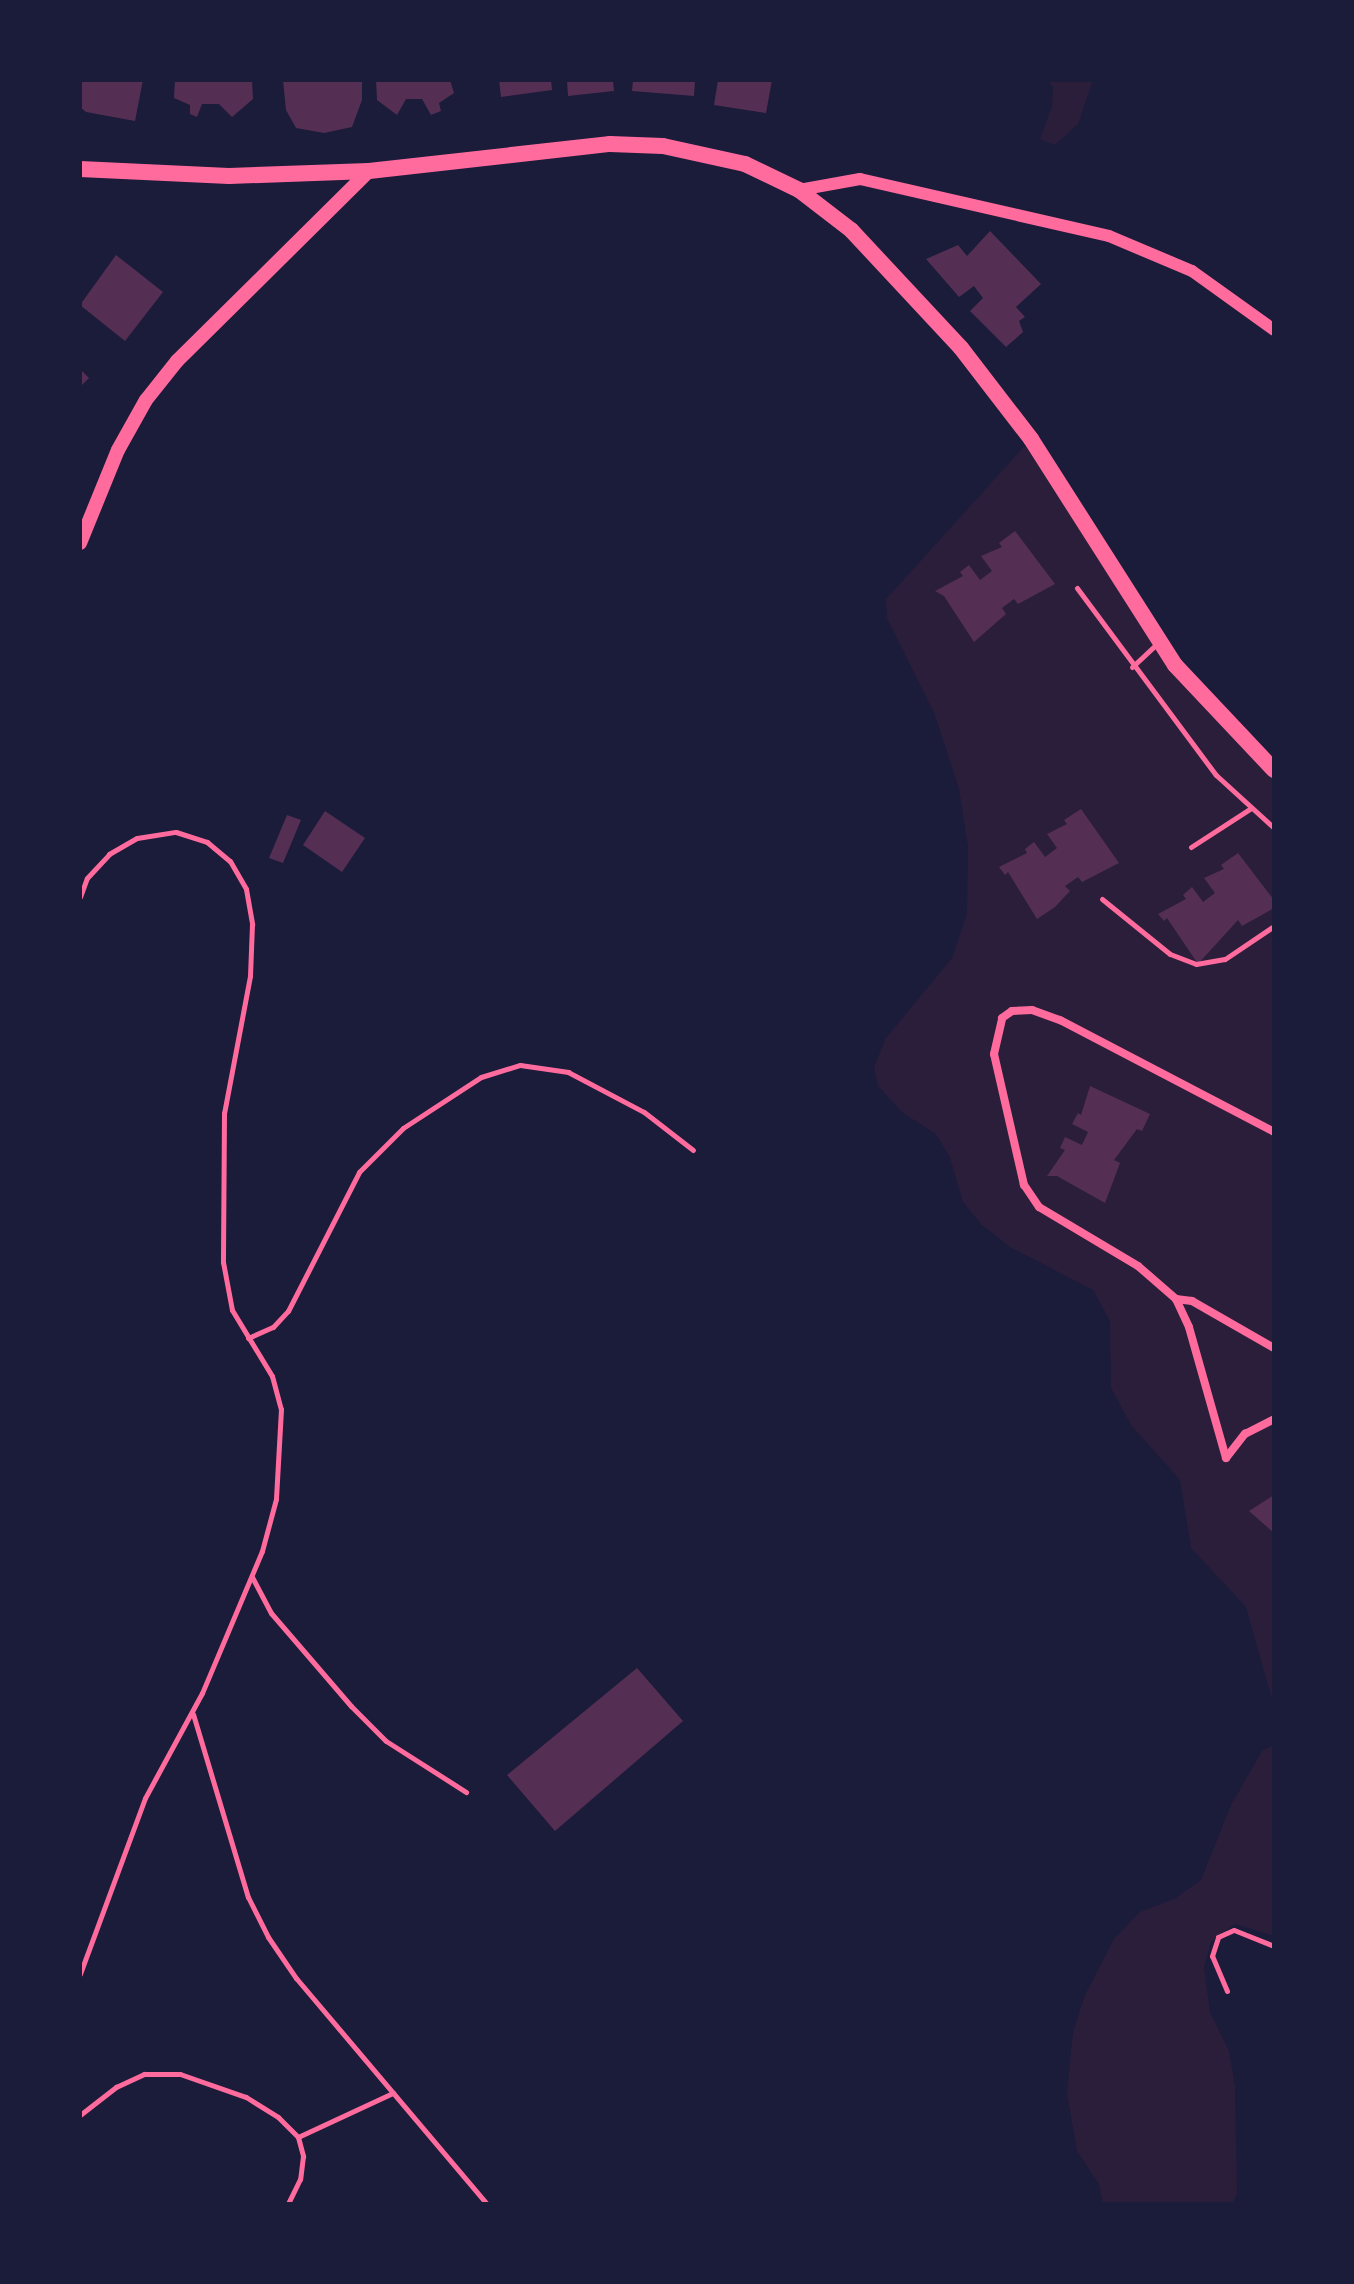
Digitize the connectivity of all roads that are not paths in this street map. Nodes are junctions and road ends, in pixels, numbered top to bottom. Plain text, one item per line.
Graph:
1 (80, 169) edge
2 (369, 171) junction
3 (799, 190) junction
4 (1274, 330) edge
5 (80, 543) edge
6 (1077, 588) dead end
7 (1158, 643) junction
8 (1132, 667) junction
9 (1274, 770) edge
10 (1251, 808) junction
11 (1274, 828) edge
12 (1191, 847) dead end
13 (80, 897) edge
14 (1102, 899) dead end
15 (1274, 926) edge
16 (1274, 1132) edge
17 (693, 1150) dead end
18 (1176, 1299) junction
19 (248, 1338) junction
20 (1274, 1348) edge
21 (1274, 1419) edge
22 (251, 1576) junction
23 (192, 1713) junction
24 (466, 1792) dead end
25 (1274, 1946) edge
26 (80, 1974) edge
27 (1227, 1991) dead end
28 (393, 2093) junction
29 (80, 2115) edge
30 (298, 2137) junction
31 (288, 2204) edge
32 (487, 2204) edge

1 - 2 main road
2 - 3 main road
2 - 5 main road
3 - 4 street
3 - 7 main road
6 - 8 lane
7 - 8 lane
7 - 9 main road
8 - 10 lane
10 - 11 lane
10 - 12 lane
13 - 19 lane
14 - 15 lane
16 - 18 street
17 - 19 lane
18 - 20 street
18 - 21 street
19 - 22 lane
22 - 23 lane
22 - 24 lane
23 - 26 lane
23 - 28 lane
25 - 27 lane
28 - 30 lane
28 - 32 lane
29 - 30 lane
30 - 31 lane

